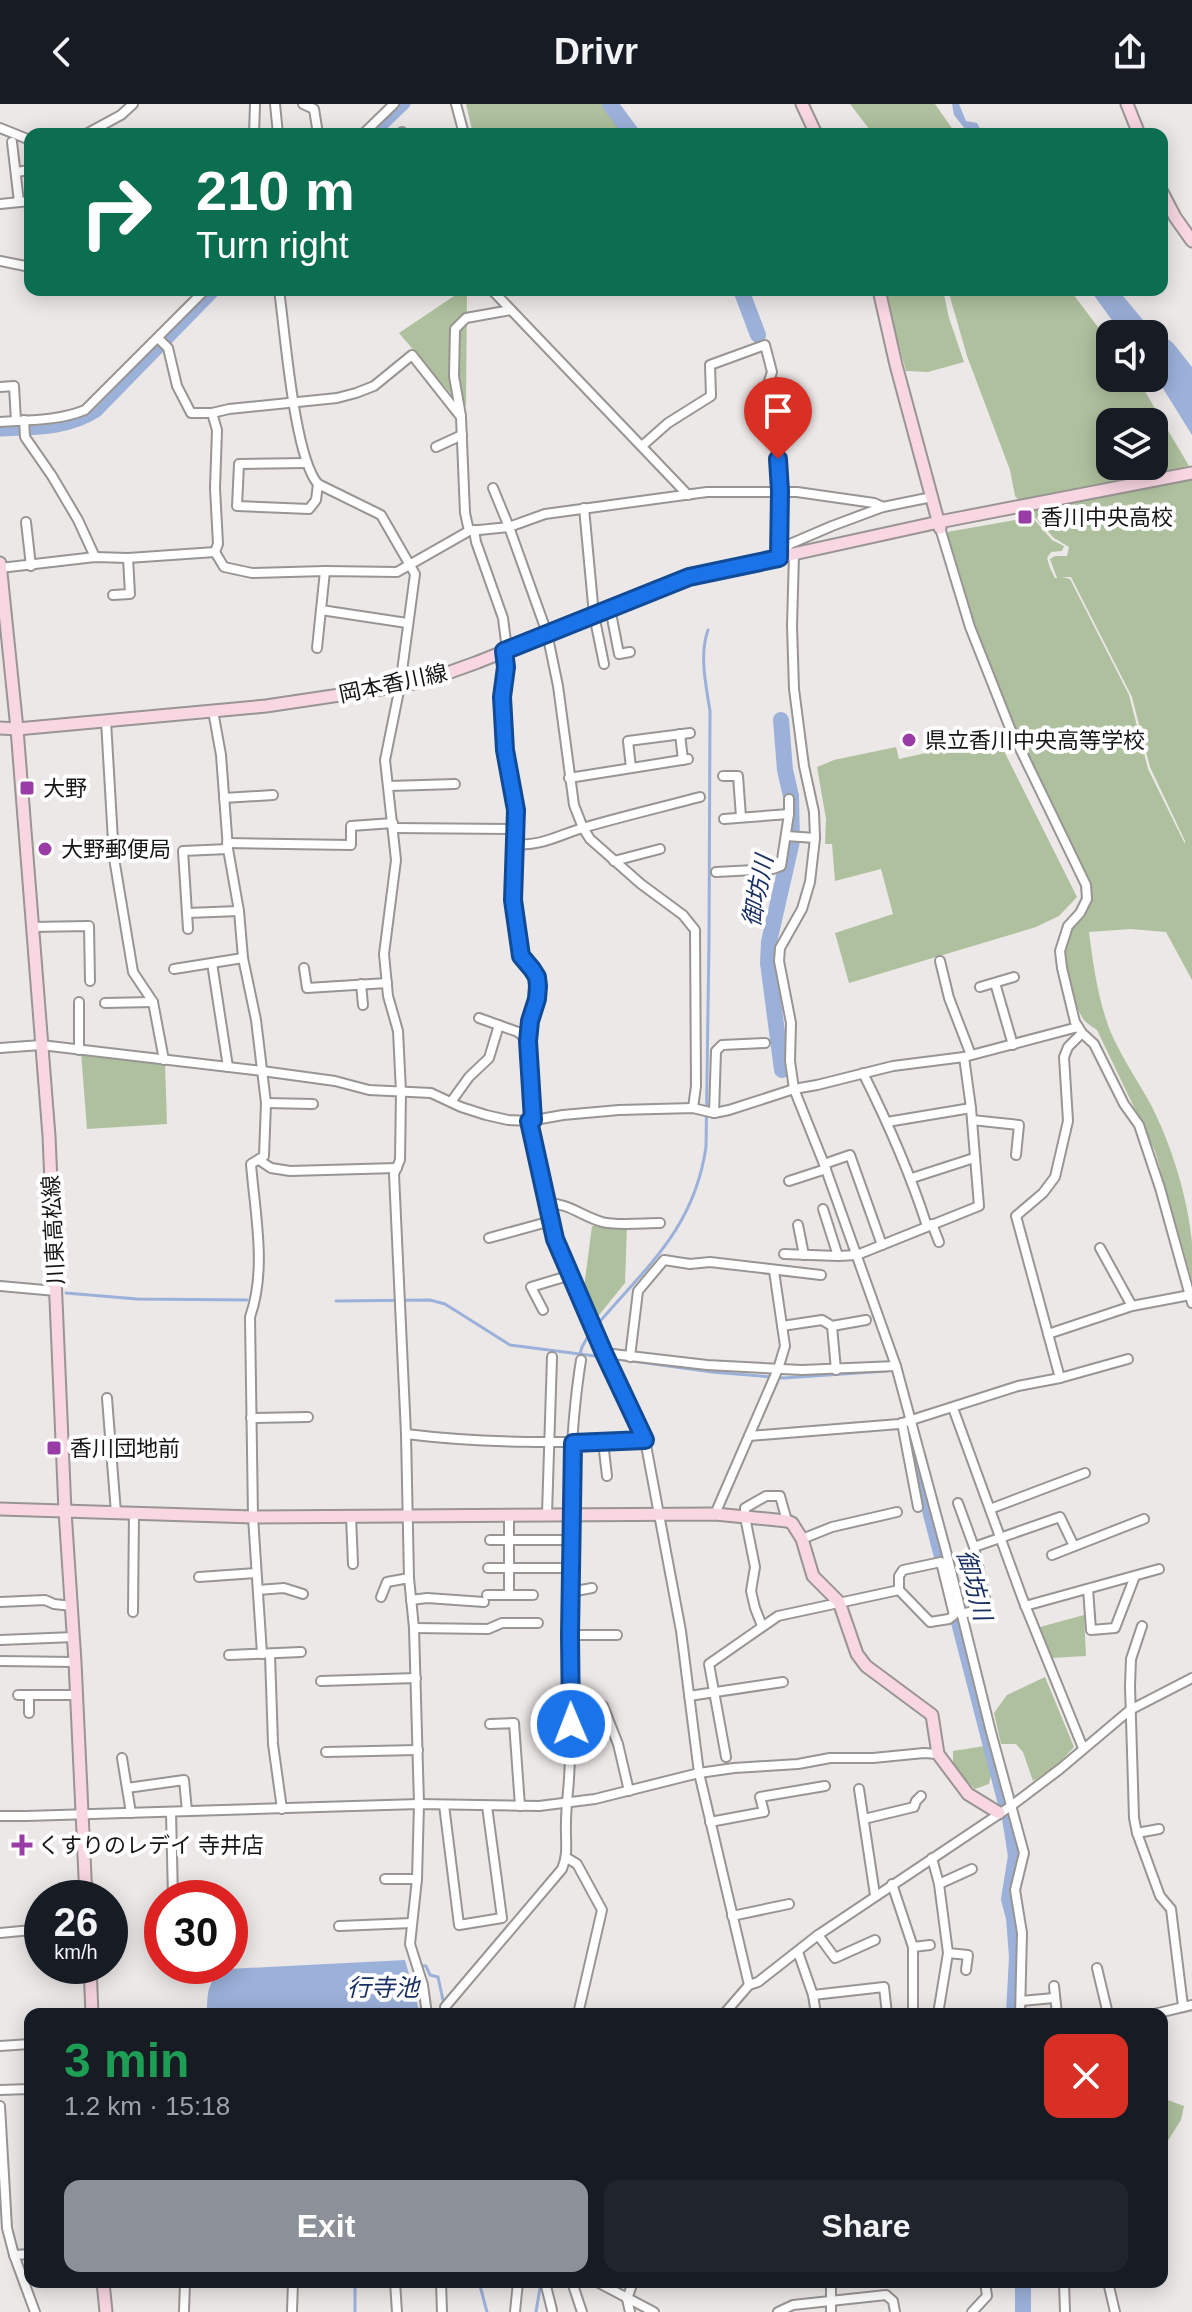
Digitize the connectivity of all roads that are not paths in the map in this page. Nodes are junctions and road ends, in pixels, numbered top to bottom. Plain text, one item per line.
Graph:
1 (133, 104) edge
2 (255, 104) edge
3 (275, 104) edge
4 (303, 104) edge
5 (394, 104) edge
6 (456, 104) edge
7 (802, 104) edge
8 (1127, 104) edge
9 (0, 128) edge
10 (97, 128) edge
11 (253, 128) edge
12 (277, 128) edge
13 (317, 128) edge
14 (369, 128) edge
15 (462, 128) edge
16 (813, 128) edge
17 (1137, 128) edge
18 (24, 138) edge
19 (12, 142) dead end
20 (14, 152) junction
21 (0, 153) edge
22 (24, 171) edge
23 (16, 172) junction
24 (19, 202) junction
25 (24, 202) edge
26 (0, 204) edge
27 (1168, 204) edge
28 (1192, 241) edge
29 (0, 261) edge
30 (24, 266) edge
31 (199, 296) edge
32 (280, 296) edge
33 (498, 296) edge
34 (880, 296) edge
35 (511, 310) junction
36 (159, 338) junction
37 (0, 387) edge
38 (294, 402) junction
39 (212, 413) junction
40 (461, 417) junction
41 (22, 421) junction
42 (0, 422) edge
43 (462, 435) junction
44 (642, 446) junction
45 (436, 447) dead end
46 (306, 463) junction
47 (1192, 473) edge
48 (318, 484) junction
49 (493, 488) dead end
50 (780, 491) junction
51 (688, 495) junction
52 (932, 497) junction
53 (883, 507) junction
54 (584, 508) junction
55 (26, 522) dead end
56 (940, 525) junction
57 (509, 527) junction
58 (471, 531) junction
59 (215, 552) junction
60 (794, 554) junction
61 (95, 557) junction
62 (128, 558) junction
63 (779, 558) junction
64 (411, 565) junction
65 (31, 566) junction
66 (0, 567) edge
67 (325, 571) junction
68 (113, 595) dead end
69 (610, 608) junction
70 (321, 610) junction
71 (594, 615) junction
72 (407, 623) junction
73 (547, 633) junction
74 (317, 648) dead end
75 (506, 650) junction
76 (630, 652) dead end
77 (604, 664) dead end
78 (400, 686) junction
79 (213, 711) junction
80 (106, 721) junction
81 (0, 728) edge
82 (17, 729) junction
83 (690, 733) dead end
84 (680, 734) junction
85 (631, 768) junction
86 (723, 776) dead end
87 (569, 778) junction
88 (455, 784) dead end
89 (389, 786) junction
90 (273, 795) dead end
91 (700, 797) dead end
92 (224, 798) junction
93 (789, 799) dead end
94 (789, 814) junction
95 (741, 817) junction
96 (724, 819) dead end
97 (393, 826) junction
98 (583, 828) junction
99 (515, 829) junction
100 (786, 836) junction
101 (815, 838) junction
102 (515, 844) junction
103 (228, 846) junction
104 (660, 849) dead end
105 (614, 861) junction
106 (716, 872) dead end
107 (239, 911) junction
108 (187, 913) junction
109 (32, 927) junction
110 (188, 929) dead end
111 (243, 958) junction
112 (940, 961) dead end
113 (212, 963) junction
114 (304, 968) dead end
115 (174, 969) dead end
116 (1014, 977) dead end
117 (90, 981) dead end
118 (387, 983) junction
119 (995, 983) junction
120 (361, 984) junction
121 (980, 987) dead end
122 (79, 1002) dead end
123 (153, 1002) junction
124 (105, 1003) dead end
125 (363, 1005) dead end
126 (479, 1018) dead end
127 (499, 1025) junction
128 (1080, 1030) junction
129 (528, 1041) junction
130 (765, 1043) dead end
131 (41, 1045) junction
132 (1013, 1045) junction
133 (0, 1048) edge
134 (79, 1050) junction
135 (967, 1056) junction
136 (164, 1060) junction
137 (228, 1067) junction
138 (262, 1071) junction
139 (863, 1073) junction
140 (794, 1089) junction
141 (401, 1092) junction
142 (451, 1102) junction
143 (266, 1103) junction
144 (313, 1104) dead end
145 (693, 1108) junction
146 (971, 1108) junction
147 (714, 1113) junction
148 (972, 1120) junction
149 (531, 1121) junction
150 (887, 1122) junction
151 (1016, 1155) dead end
152 (974, 1158) junction
153 (259, 1160) junction
154 (825, 1166) junction
155 (397, 1168) junction
156 (912, 1178) junction
157 (789, 1181) dead end
158 (547, 1203) junction
159 (823, 1209) dead end
160 (551, 1221) junction
161 (660, 1223) dead end
162 (798, 1225) dead end
163 (929, 1225) junction
164 (489, 1238) dead end
165 (939, 1242) dead end
166 (882, 1245) junction
167 (1100, 1248) dead end
168 (784, 1254) dead end
169 (804, 1255) junction
170 (857, 1255) junction
171 (838, 1256) junction
172 (774, 1271) junction
173 (571, 1275) junction
174 (821, 1275) dead end
175 (0, 1286) edge
176 (56, 1291) junction
177 (1191, 1299) edge
178 (1132, 1306) junction
179 (543, 1310) dead end
180 (866, 1320) dead end
181 (782, 1326) junction
182 (832, 1326) junction
183 (1048, 1334) junction
184 (604, 1353) junction
185 (552, 1357) dead end
186 (630, 1357) junction
187 (1128, 1359) dead end
188 (581, 1360) dead end
189 (896, 1366) junction
190 (778, 1369) junction
191 (836, 1370) junction
192 (1060, 1378) junction
193 (107, 1398) dead end
194 (953, 1408) junction
195 (308, 1417) dead end
196 (251, 1418) junction
197 (906, 1422) junction
198 (406, 1434) junction
199 (749, 1436) junction
200 (645, 1440) junction
201 (603, 1442) junction
202 (573, 1443) junction
203 (549, 1444) junction
204 (1085, 1473) dead end
205 (607, 1476) dead end
206 (958, 1503) dead end
207 (918, 1507) dead end
208 (0, 1509) edge
209 (990, 1509) junction
210 (65, 1511) junction
211 (897, 1512) dead end
212 (116, 1513) junction
213 (134, 1513) junction
214 (570, 1513) junction
215 (509, 1514) junction
216 (547, 1514) junction
217 (660, 1514) junction
218 (715, 1514) junction
219 (408, 1515) junction
220 (351, 1516) junction
221 (253, 1517) junction
222 (745, 1517) junction
223 (1144, 1519) dead end
224 (787, 1521) junction
225 (1000, 1537) junction
226 (802, 1539) junction
227 (490, 1540) dead end
228 (509, 1540) junction
229 (563, 1540) dead end
230 (1074, 1546) junction
231 (974, 1547) junction
232 (1052, 1555) dead end
233 (353, 1564) dead end
234 (488, 1568) dead end
235 (509, 1568) junction
236 (563, 1568) dead end
237 (1159, 1569) dead end
238 (256, 1573) junction
239 (1135, 1576) junction
240 (199, 1577) dead end
241 (409, 1578) junction
242 (592, 1588) dead end
243 (1088, 1589) junction
244 (258, 1590) junction
245 (899, 1590) junction
246 (570, 1592) junction
247 (303, 1594) dead end
248 (509, 1594) junction
249 (533, 1595) dead end
250 (381, 1597) dead end
251 (411, 1600) junction
252 (0, 1602) edge
253 (839, 1602) junction
254 (72, 1606) junction
255 (1025, 1606) junction
256 (133, 1612) dead end
257 (961, 1614) junction
258 (538, 1623) dead end
259 (762, 1626) junction
260 (1142, 1626) dead end
261 (414, 1628) junction
262 (570, 1635) junction
263 (617, 1635) dead end
264 (74, 1637) junction
265 (0, 1640) edge
266 (301, 1652) dead end
267 (266, 1654) junction
268 (229, 1655) dead end
269 (0, 1661) edge
270 (75, 1662) junction
271 (416, 1678) junction
272 (1192, 1678) edge
273 (321, 1681) dead end
274 (783, 1682) dead end
275 (714, 1693) junction
276 (18, 1695) dead end
277 (29, 1695) junction
278 (77, 1695) junction
279 (689, 1696) junction
280 (603, 1706) dead end
281 (1130, 1710) junction
282 (29, 1713) dead end
283 (490, 1724) dead end
284 (1083, 1748) junction
285 (418, 1750) junction
286 (326, 1752) dead end
287 (938, 1754) junction
288 (726, 1757) dead end
289 (122, 1758) dead end
290 (699, 1773) junction
291 (825, 1786) dead end
292 (127, 1788) junction
293 (859, 1789) dead end
294 (629, 1791) junction
295 (921, 1796) dead end
296 (419, 1804) junction
297 (567, 1804) junction
298 (444, 1805) junction
299 (487, 1806) junction
300 (520, 1806) junction
301 (1011, 1806) junction
302 (282, 1809) junction
303 (187, 1811) junction
304 (171, 1812) junction
305 (131, 1813) junction
306 (999, 1813) junction
307 (83, 1814) junction
308 (0, 1816) edge
309 (864, 1819) junction
310 (710, 1822) junction
311 (1159, 1829) dead end
312 (1137, 1833) junction
313 (567, 1858) junction
314 (932, 1858) junction
315 (972, 1869) dead end
316 (385, 1879) dead end
317 (417, 1879) junction
318 (85, 1880) edge
319 (173, 1880) edge
320 (892, 1884) junction
321 (939, 1884) junction
322 (875, 1895) junction
323 (789, 1904) dead end
324 (732, 1916) junction
325 (412, 1923) junction
326 (339, 1926) dead end
327 (24, 1931) edge
328 (0, 1933) edge
329 (818, 1935) junction
330 (875, 1940) dead end
331 (930, 1945) dead end
332 (913, 1947) junction
333 (798, 1952) junction
334 (948, 1953) junction
335 (1097, 1968) dead end
336 (966, 1970) dead end
337 (91, 1984) edge
338 (749, 1985) junction
339 (1054, 1986) dead end
340 (813, 1995) junction
341 (1054, 1998) junction
342 (1021, 2001) junction
343 (732, 2005) junction
344 (1188, 2005) edge
345 (92, 2008) edge
346 (426, 2008) edge
347 (445, 2008) edge
348 (579, 2008) edge
349 (729, 2008) edge
350 (734, 2008) edge
351 (815, 2008) edge
352 (886, 2008) edge
353 (913, 2008) edge
354 (939, 2008) edge
355 (1020, 2008) edge
356 (1056, 2008) edge
357 (1107, 2008) edge
358 (1168, 2010) edge
359 (24, 2044) edge
360 (0, 2046) edge
361 (24, 2089) edge
362 (0, 2090) edge
363 (0, 2106) edge
364 (0, 2112) edge
365 (24, 2254) edge
366 (14, 2255) junction
367 (24, 2282) edge
368 (26, 2288) edge
369 (104, 2288) edge
370 (185, 2288) edge
371 (293, 2288) edge
372 (395, 2288) edge
373 (441, 2288) edge
374 (517, 2288) edge
375 (546, 2288) edge
376 (574, 2288) edge
377 (608, 2288) edge
378 (631, 2288) edge
379 (831, 2288) edge
380 (986, 2288) edge
381 (1064, 2288) edge
382 (1109, 2288) edge
383 (627, 2299) junction
384 (831, 2300) junction
385 (552, 2310) dead end
386 (35, 2312) edge
387 (106, 2312) edge
388 (184, 2312) edge
389 (292, 2312) edge
390 (397, 2312) edge
391 (442, 2312) edge
392 (515, 2312) edge
393 (582, 2312) edge
394 (630, 2312) edge
395 (654, 2312) edge
396 (778, 2312) edge
397 (831, 2312) edge
398 (895, 2312) edge
399 (972, 2312) edge
400 (1065, 2312) edge
401 (1115, 2312) edge

1 - 10 street
2 - 11 street
3 - 12 street
4 - 13 street
5 - 14 street
6 - 15 street
7 - 16 main road
8 - 17 main road
9 - 18 street
19 - 20 street
20 - 21 street
20 - 23 street
22 - 23 street
23 - 24 street
24 - 25 street
24 - 26 street
27 - 28 main road
29 - 30 street
31 - 36 street
32 - 38 street
33 - 35 street
34 - 52 main road
35 - 40 street
35 - 44 street
36 - 39 street
36 - 41 street
37 - 41 street
38 - 39 street
38 - 40 street
38 - 46 street
39 - 59 street
40 - 43 street
41 - 42 street
41 - 61 street
43 - 45 street
43 - 58 street
44 - 50 street
44 - 51 street
46 - 48 street
46 - 48 street
47 - 56 main road, 岡本香川線
48 - 64 street
49 - 57 street
50 - 51 street
50 - 53 street
50 - 63 street
51 - 54 street
52 - 53 street
52 - 56 main road
53 - 63 street
54 - 57 street
54 - 71 street
55 - 65 street
56 - 60 main road, 岡本香川線
56 - 128 street
57 - 58 street
57 - 73 street
58 - 64 street
58 - 75 street
59 - 62 street
59 - 67 street
60 - 63 main road, 岡本香川線
60 - 101 street
61 - 62 street
61 - 65 street
62 - 68 street
63 - 69 main road, 岡本香川線
64 - 67 street
64 - 72 street
65 - 66 street
66 - 82 main road, 川東高松線
67 - 70 street
69 - 71 main road, 岡本香川線
69 - 76 street
70 - 72 street
70 - 74 street
71 - 73 main road, 岡本香川線
71 - 77 street
72 - 78 street
73 - 75 main road, 岡本香川線
73 - 87 street
75 - 78 main road, 岡本香川線
75 - 99 street
78 - 79 main road, 岡本香川線
78 - 89 street
79 - 80 main road, 岡本香川線
79 - 92 street
80 - 82 main road, 岡本香川線
80 - 123 street
81 - 82 main road, 岡本香川線
82 - 109 main road, 川東高松線
83 - 84 street
84 - 85 street
84 - 85 street
85 - 87 street
86 - 95 street
87 - 98 street
88 - 89 street
89 - 97 street
90 - 92 street
91 - 98 street
92 - 103 street
93 - 94 street
94 - 95 street
94 - 100 street
95 - 96 street
97 - 99 street
97 - 103 street
97 - 118 street
98 - 102 street
98 - 105 street
99 - 102 street
100 - 101 street
100 - 106 street
101 - 140 street
102 - 129 street
103 - 107 street
103 - 108 street
104 - 105 street
105 - 145 street
107 - 108 street
107 - 111 street
108 - 110 street
109 - 117 street
109 - 131 main road, 川東高松線
111 - 113 street
111 - 138 street
112 - 135 street
113 - 115 street
113 - 137 street
114 - 120 street
116 - 119 street
118 - 120 street
118 - 141 street
119 - 121 street
119 - 132 street
120 - 125 street
122 - 134 street
123 - 124 street
123 - 136 street
126 - 127 street
127 - 129 street
127 - 142 street
128 - 132 street
128 - 177 street
128 - 183 street
129 - 149 street
130 - 147 street
131 - 133 street
131 - 134 street
131 - 176 main road, 川東高松線
132 - 135 street
134 - 136 street
135 - 139 street
135 - 146 street
136 - 137 street
137 - 138 street
138 - 141 street
138 - 143 street
139 - 140 street
139 - 150 street
140 - 147 street
140 - 154 street
141 - 142 street
141 - 155 street
142 - 149 street
143 - 144 street
143 - 153 street
145 - 147 street
145 - 149 street
146 - 148 street
146 - 150 street
148 - 151 street
148 - 152 street
149 - 158 street
150 - 156 street
152 - 156 street
152 - 163 street
153 - 155 street
153 - 196 street
154 - 157 street
154 - 166 street
154 - 170 street
155 - 198 street
156 - 163 street
158 - 160 street
158 - 161 street
159 - 171 street
160 - 164 street
160 - 173 street
162 - 169 street
163 - 165 street
163 - 166 street
166 - 170 street
167 - 178 street
168 - 169 street
169 - 171 street
170 - 171 street
170 - 189 street
172 - 174 street
172 - 181 street
172 - 186 street
173 - 179 street
173 - 184 street
175 - 176 street
176 - 210 main road, 川東高松線
177 - 178 street
178 - 183 street
180 - 182 street
181 - 182 street
181 - 190 street
182 - 191 street
183 - 192 street
184 - 186 street
184 - 200 street
185 - 203 street
186 - 190 street
187 - 192 street
188 - 202 street
189 - 191 street
189 - 197 street
190 - 191 street
190 - 199 street
192 - 194 street
193 - 212 street
194 - 197 street
194 - 209 street
195 - 196 street
196 - 221 street
197 - 199 street
197 - 207 street
197 - 257 street
198 - 203 street
198 - 219 street
199 - 218 street
200 - 201 street
200 - 217 street
201 - 202 street
201 - 205 street
202 - 203 street
202 - 214 street
203 - 216 street
204 - 209 street
206 - 231 street
208 - 210 main road
209 - 225 street
210 - 212 main road
210 - 254 main road, 川東高松線
211 - 226 street
212 - 213 main road
213 - 221 main road
213 - 256 street
214 - 216 main road
214 - 217 main road
214 - 246 street
215 - 216 main road
215 - 219 main road
215 - 228 street
217 - 218 main road
217 - 279 street
218 - 222 main road
219 - 220 main road
219 - 241 street
220 - 221 main road
220 - 233 street
221 - 238 street
222 - 224 main road
222 - 224 street
222 - 259 street
223 - 230 street
224 - 226 main road
225 - 230 street
225 - 231 street
225 - 255 street
226 - 253 main road
227 - 228 street
228 - 229 street
228 - 235 street
230 - 232 street
231 - 257 street
234 - 235 street
235 - 236 street
235 - 248 street
237 - 239 street
238 - 240 street
238 - 244 street
239 - 243 street
239 - 243 street
241 - 250 street
241 - 251 street
242 - 246 street
243 - 255 street
244 - 247 street
244 - 267 street
245 - 245 street
245 - 253 street
246 - 262 street
248 - 249 street
248 - 251 street
251 - 261 street
252 - 254 street
253 - 259 street
253 - 287 main road
254 - 264 main road, 川東高松線
255 - 284 street
257 - 301 street
258 - 261 street
259 - 275 street
260 - 281 street
261 - 271 street
262 - 263 street
262 - 297 street
264 - 265 street
264 - 270 main road, 川東高松線
266 - 267 street
267 - 268 street
267 - 302 street
269 - 270 street
270 - 278 main road, 川東高松線
271 - 273 street
271 - 285 street
272 - 281 street
274 - 275 street
275 - 279 street
275 - 288 street
276 - 277 street
277 - 278 street
277 - 282 street
278 - 307 main road, 川東高松線
279 - 290 street
280 - 294 street
281 - 284 street
281 - 312 street
283 - 300 street
284 - 301 street
285 - 286 street
285 - 296 street
287 - 290 street
287 - 306 main road
289 - 292 street
290 - 294 street
290 - 310 street
291 - 310 street
292 - 303 street
292 - 305 street
293 - 309 street
294 - 297 street
295 - 309 street
296 - 298 street
296 - 302 street
296 - 317 street
297 - 300 street
297 - 313 street
298 - 299 street
298 - 299 street
299 - 300 street
301 - 306 street
301 - 342 street
302 - 303 street
303 - 304 street
304 - 305 street
304 - 319 street
305 - 307 street
306 - 314 street
307 - 308 street
307 - 318 main road, 川東高松線
309 - 322 street
310 - 324 street
311 - 312 street
312 - 344 street
313 - 347 street
313 - 348 street
314 - 320 street
314 - 321 street
315 - 321 street
316 - 317 street
317 - 325 street
320 - 322 street
320 - 332 street
321 - 334 street
322 - 329 street
323 - 324 street
324 - 338 street
325 - 326 street
325 - 346 street
327 - 328 street
329 - 330 street
329 - 333 street
331 - 332 street
332 - 353 street
333 - 338 street
333 - 340 street
334 - 336 street
334 - 354 street
335 - 357 street
337 - 345 main road
338 - 343 street
339 - 341 street
340 - 351 street
340 - 352 street
341 - 342 street
341 - 356 street
342 - 355 street
343 - 349 street
343 - 350 street
344 - 358 street
359 - 360 street
361 - 362 street
363 - 364 street
364 - 366 street
365 - 366 street
366 - 367 street
368 - 386 street
369 - 387 main road
370 - 388 street
371 - 389 street
372 - 390 street
373 - 391 street
374 - 392 street
375 - 385 street
376 - 393 street
377 - 383 street
378 - 383 street
379 - 384 street
380 - 399 street
381 - 400 street
382 - 401 street
383 - 394 street
383 - 395 street
384 - 396 street
384 - 397 street
384 - 398 street

